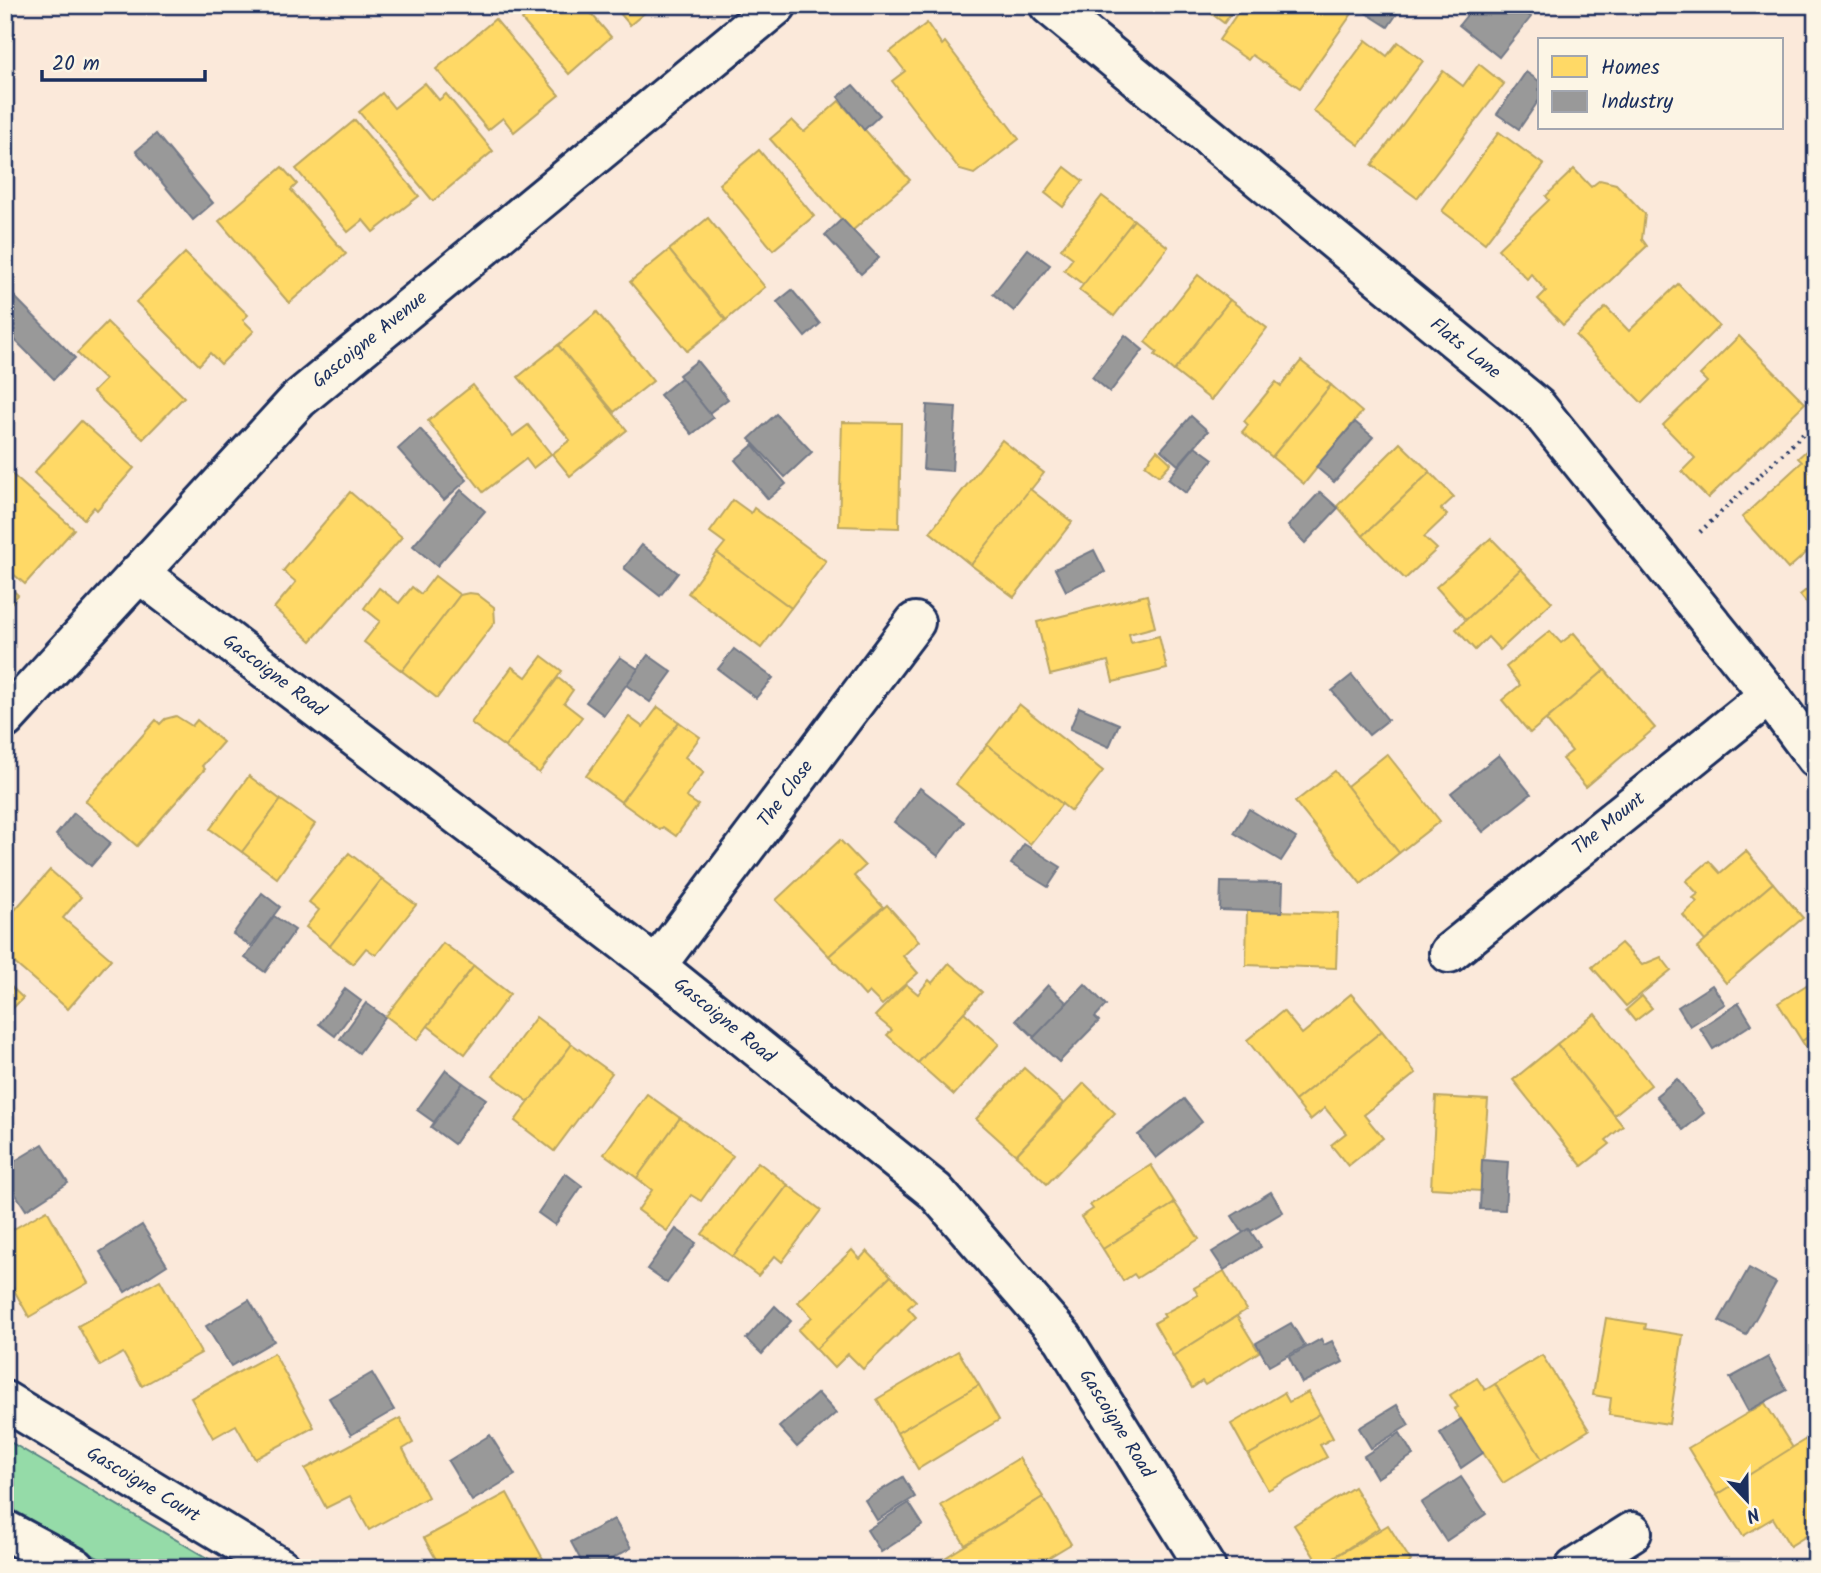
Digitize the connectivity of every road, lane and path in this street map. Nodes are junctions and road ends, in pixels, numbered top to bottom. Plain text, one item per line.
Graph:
1 (777, 5) edge
2 (1049, 5) edge
3 (1816, 422) edge
4 (1665, 565) junction
5 (139, 573) junction
6 (915, 622) dead end
7 (1769, 695) junction
8 (5, 719) edge
9 (1816, 758) edge
10 (1449, 953) dead end
11 (656, 966) junction
12 (5, 1401) edge
13 (5, 1530) edge
14 (1632, 1532) dead end
15 (59, 1564) edge
16 (281, 1568) edge
17 (1206, 1568) edge
18 (1576, 1568) edge

1 - 5 street, Gascoigne Avenue
2 - 4 street, Flats Lane
3 - 4 path
4 - 7 street, Flats Lane
5 - 8 street, Gascoigne Avenue
5 - 11 street, Gascoigne Road
6 - 11 street, The Close
7 - 9 street, Flats Lane
7 - 10 street, The Mount
11 - 17 street, Gascoigne Road
12 - 16 street, Gascoigne Court
13 - 15 street
14 - 18 street

